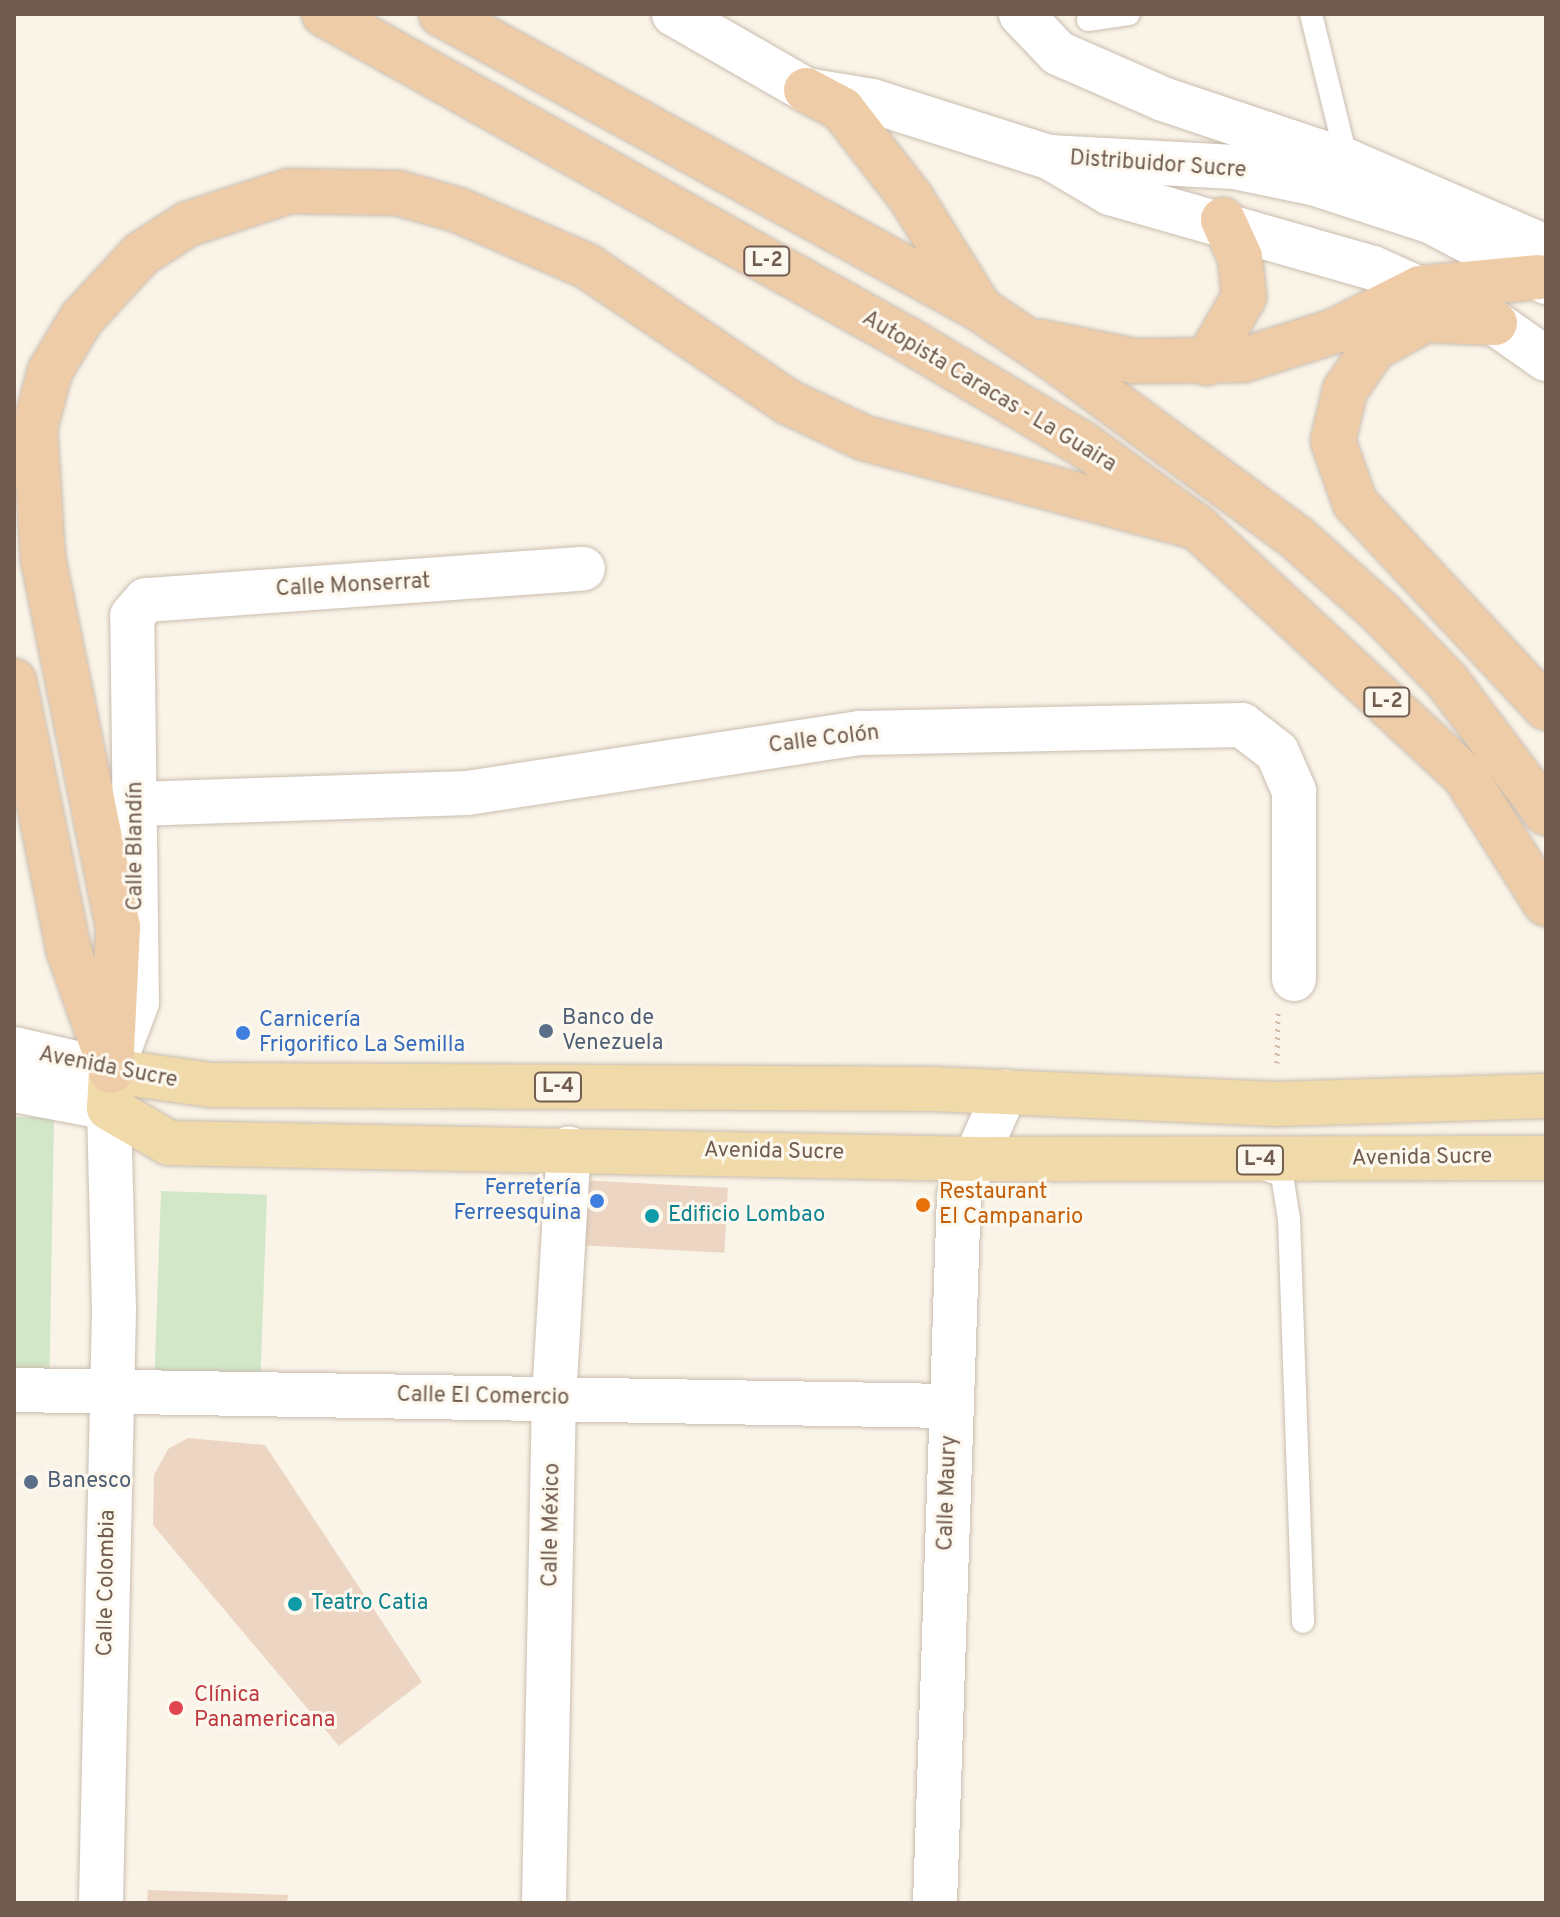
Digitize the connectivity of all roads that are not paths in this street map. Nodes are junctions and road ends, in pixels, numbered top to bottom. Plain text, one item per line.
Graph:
1 (324, 14) edge
2 (441, 14) edge
3 (674, 14) edge
4 (1021, 14) edge
5 (1129, 14) edge
6 (1311, 14) edge
7 (1088, 20) dead end
8 (806, 90) junction
9 (1049, 157) junction
10 (1347, 161) junction
11 (1223, 220) junction
12 (1543, 269) edge
13 (1420, 288) junction
14 (980, 309) junction
15 (1495, 323) junction
16 (1023, 338) junction
17 (1546, 359) edge
18 (1206, 363) junction
19 (1197, 527) junction
20 (583, 569) dead end
21 (132, 616) joint
22 (14, 681) edge
23 (1546, 708) edge
24 (136, 804) junction
25 (1546, 813) edge
26 (1546, 904) edge
27 (1294, 979) road end
28 (14, 1049) edge
29 (14, 1090) edge
30 (110, 1090) junction
31 (1005, 1092) junction
32 (1546, 1096) edge
33 (569, 1148) junction
34 (1546, 1158) edge
35 (974, 1159) junction
36 (1239, 1161) junction
37 (14, 1390) edge
38 (112, 1390) junction
39 (554, 1398) junction
40 (951, 1406) junction
41 (1303, 1622) dead end
42 (101, 1903) edge
43 (544, 1903) edge
44 (935, 1903) edge

1 - 19 highway, Autopista Caracas - La Guaira / L-2
2 - 14 highway, L-2
3 - 8 street
4 - 10 street
5 - 7 lane
6 - 10 lane
8 - 9 street
8 - 14 highway
9 - 11 street, Distribuidor Sucre
9 - 12 street, Distribuidor Sucre
10 - 12 street
11 - 13 street, Distribuidor Sucre
11 - 18 highway
12 - 13 highway
13 - 15 street, Distribuidor Sucre
13 - 18 highway
14 - 16 highway, L-2
15 - 17 street, Distribuidor Sucre
15 - 23 highway
16 - 18 highway
16 - 25 highway, L-2
19 - 26 highway, Autopista Caracas - La Guaira / L-2
19 - 30 highway
20 - 21 street, Calle Monserrat
21 - 24 street, Calle Blandín
22 - 30 highway
24 - 27 street, Calle Colón
24 - 30 street, Calle Blandín
28 - 30 street, Avenida Sucre / L-4
29 - 30 street, Avenida Sucre / L-4
30 - 31 main road, Avenida Sucre / L-4
30 - 33 main road, Avenida Sucre / L-4
30 - 38 street, Calle Colombia
31 - 32 main road, Avenida Sucre / L-4
31 - 35 street, Calle Maury
33 - 35 main road, Avenida Sucre / L-4
33 - 39 street, Calle México
34 - 36 main road, Avenida Sucre / L-4
35 - 36 main road, Avenida Sucre / L-4
35 - 40 street, Calle Maury
36 - 41 lane
37 - 38 street, Calle El Comercio
38 - 39 street, Calle El Comercio
38 - 42 street, Calle Colombia
39 - 40 street, Calle El Comercio
39 - 43 street, Calle México
40 - 44 street, Calle Maury

